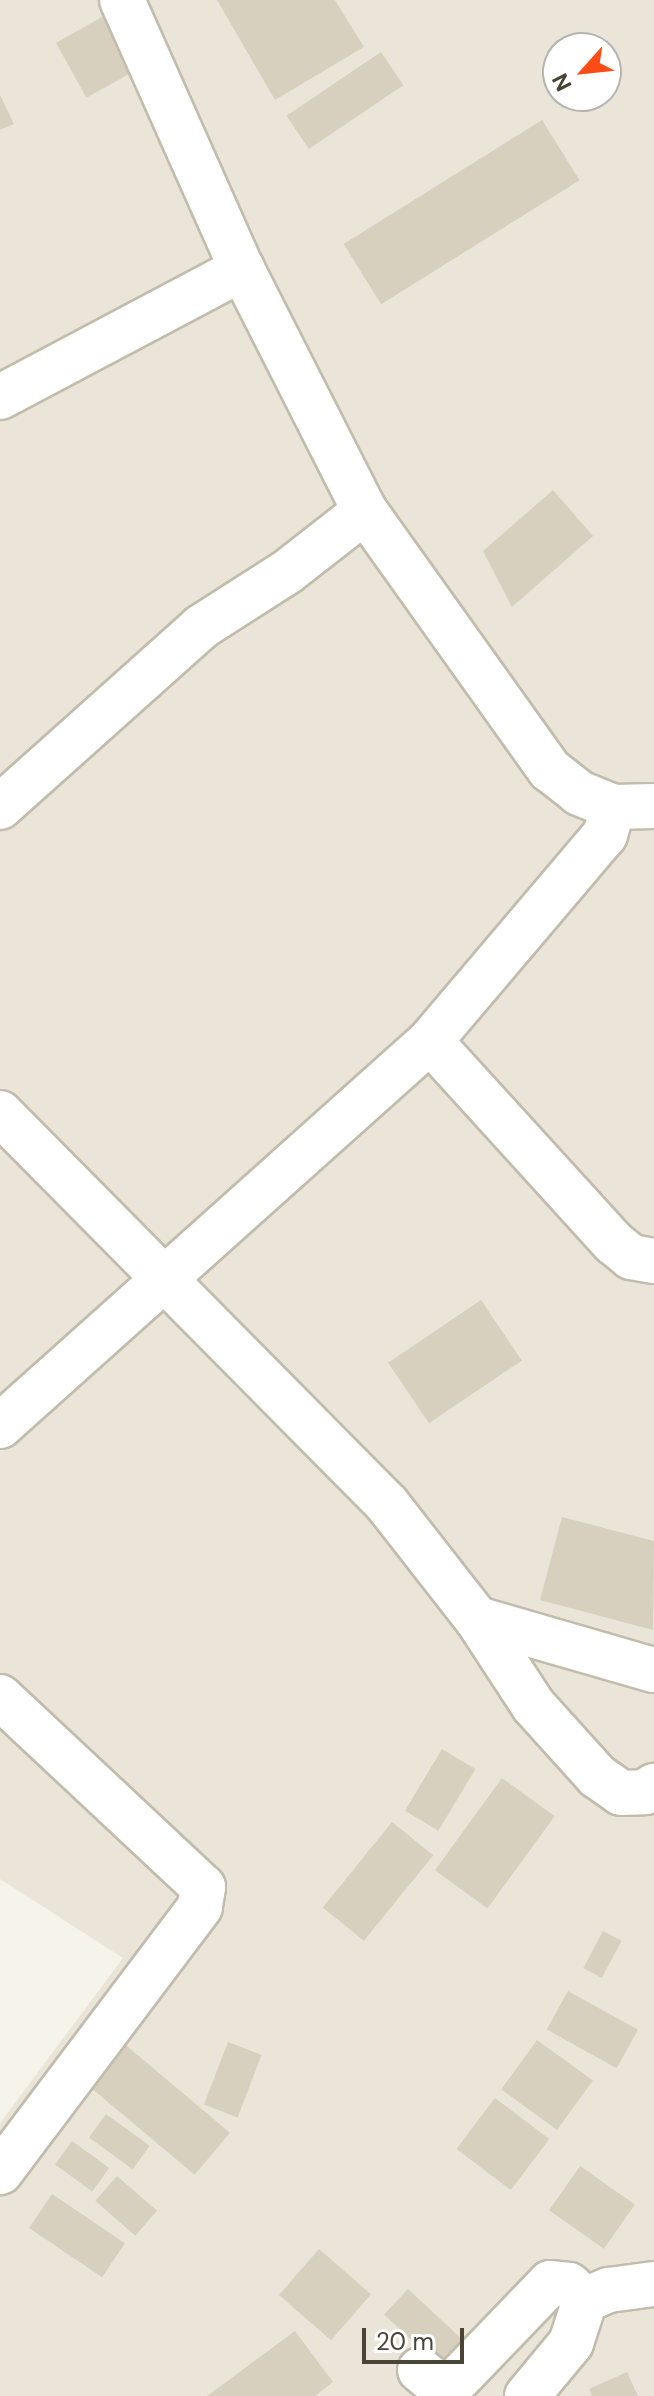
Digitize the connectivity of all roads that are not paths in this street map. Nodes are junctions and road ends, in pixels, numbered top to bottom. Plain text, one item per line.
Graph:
1 (122, 0) edge
2 (242, 269) junction
3 (0, 397) edge
4 (365, 511) junction
5 (634, 806) edge
6 (0, 807) edge
7 (430, 1041) junction
8 (0, 1113) edge
9 (654, 1261) edge
10 (166, 1279) junction
11 (0, 1426) edge
12 (477, 1619) junction
13 (654, 1670) edge
14 (0, 1697) edge
15 (654, 1786) edge
16 (0, 2172) edge
17 (654, 2284) edge
18 (585, 2300) junction
19 (420, 2370) dead end
20 (527, 2396) edge

1 - 2 street
2 - 3 street
2 - 4 street
4 - 5 street
4 - 6 street
5 - 7 street
7 - 9 street
7 - 10 street
8 - 10 street
10 - 11 street
10 - 12 street
12 - 13 street
12 - 15 street
14 - 16 street
17 - 18 street
18 - 19 street
18 - 20 street

